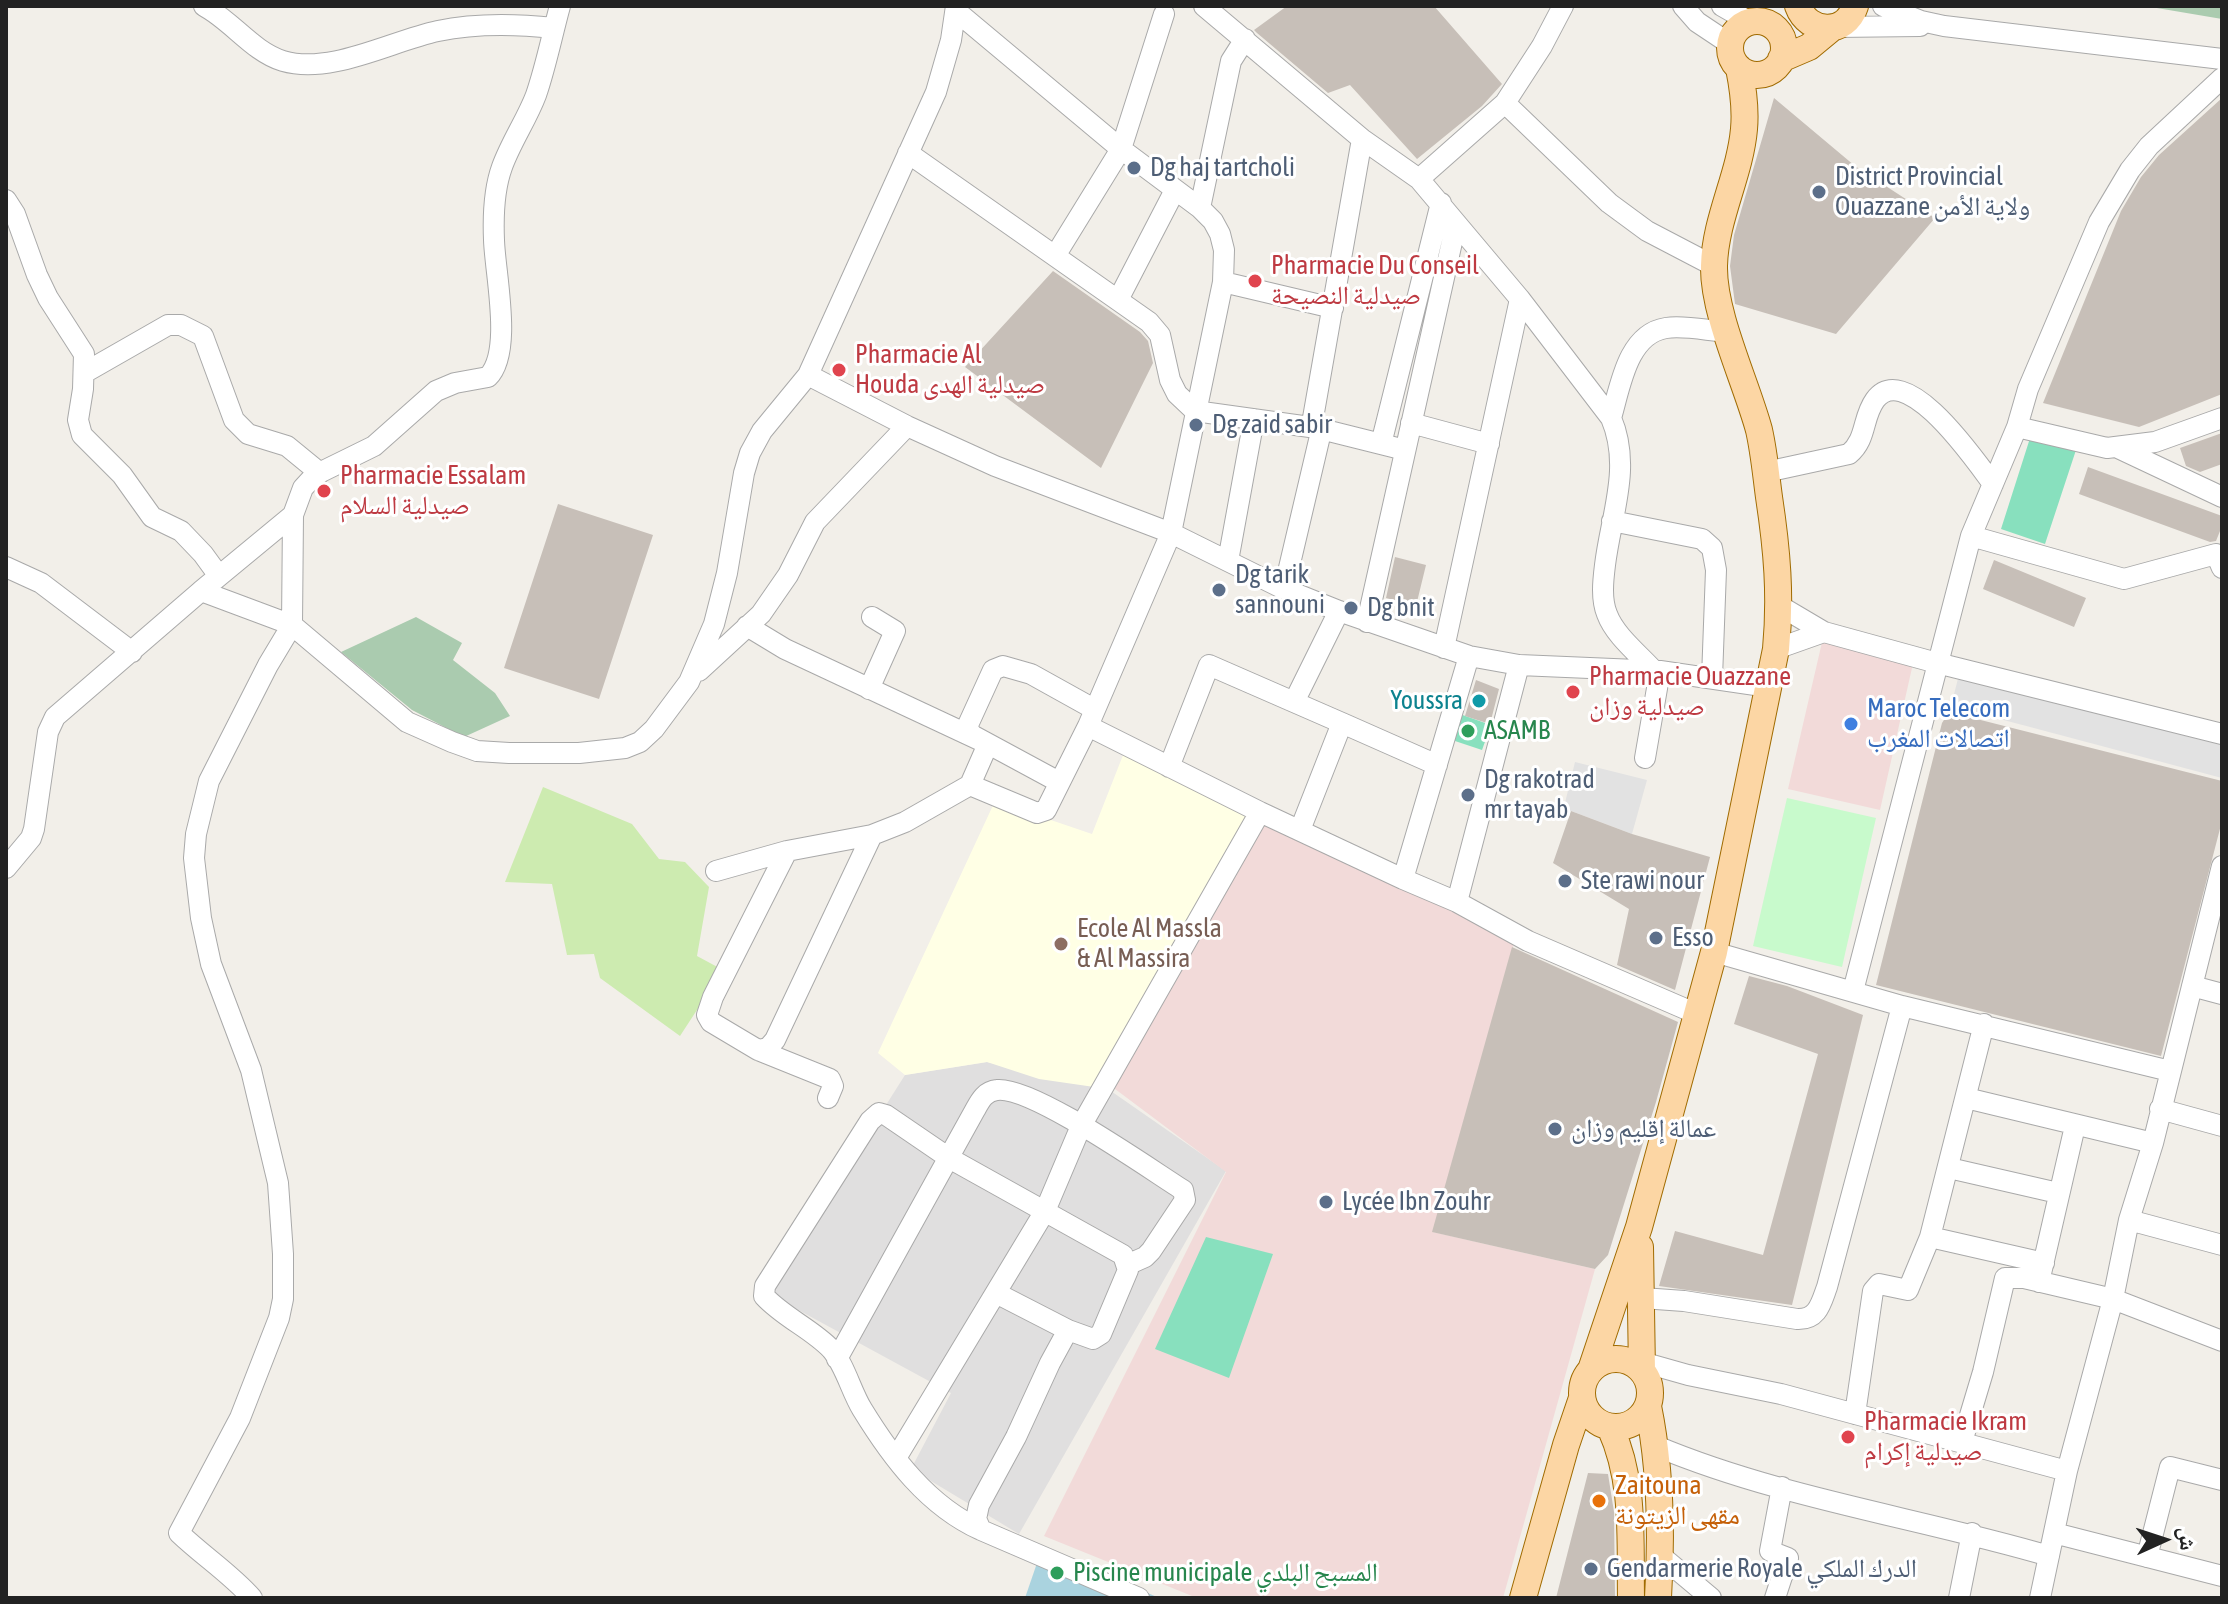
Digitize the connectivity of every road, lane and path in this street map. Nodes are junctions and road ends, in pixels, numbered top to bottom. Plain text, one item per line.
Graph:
1 (204, 6) edge
2 (560, 6) edge
3 (1204, 6) edge
4 (1563, 6) edge
5 (1683, 6) edge
6 (1722, 6) edge
7 (1798, 6) edge
8 (1855, 6) edge
9 (1883, 6) edge
10 (956, 9) edge
11 (1164, 14) dead end
12 (1756, 16) edge
13 (1944, 26) junction
14 (554, 28) junction
15 (1834, 28) junction
16 (1245, 39) junction
17 (1734, 56) junction
18 (2222, 59) edge
19 (1779, 63) junction
20 (2222, 78) edge
21 (1505, 103) junction
22 (1362, 139) junction
23 (1121, 149) junction
24 (1741, 150) junction
25 (908, 153) junction
26 (1419, 179) junction
27 (1175, 190) junction
28 (6, 200) edge
29 (1441, 203) junction
30 (1200, 208) junction
31 (1456, 224) junction
32 (1055, 256) junction
33 (1714, 266) junction
34 (1223, 282) junction
35 (1119, 298) junction
36 (1520, 299) junction
37 (1333, 308) junction
38 (1728, 332) junction
39 (84, 373) junction
40 (808, 375) junction
41 (1195, 411) junction
42 (1611, 418) junction
43 (2222, 418) edge
44 (1254, 419) junction
45 (1411, 423) junction
46 (907, 426) junction
47 (2017, 427) junction
48 (1317, 428) junction
49 (1381, 444) junction
50 (1489, 444) junction
51 (2116, 447) junction
52 (1405, 450) junction
53 (1766, 472) junction
54 (320, 473) junction
55 (1993, 484) junction
56 (2222, 497) edge
57 (293, 515) junction
58 (1612, 521) junction
59 (1171, 533) junction
60 (1971, 536) junction
61 (2220, 555) edge
62 (1228, 561) junction
63 (6, 567) edge
64 (219, 576) junction
65 (1284, 589) junction
66 (201, 591) junction
67 (1780, 606) junction
68 (1339, 611) junction
69 (872, 617) dead end
70 (1367, 622) junction
71 (292, 625) junction
72 (747, 626) junction
73 (1824, 632) junction
74 (1444, 648) junction
75 (1776, 649) junction
76 (132, 652) junction
77 (1469, 656) junction
78 (1937, 663) junction
79 (1519, 665) junction
80 (1658, 672) junction
81 (1712, 678) junction
82 (689, 682) junction
83 (1769, 687) junction
84 (869, 689) junction
85 (1294, 702) junction
86 (1091, 717) junction
87 (1342, 723) junction
88 (2222, 734) edge
89 (988, 744) junction
90 (1645, 758) dead end
91 (1437, 765) junction
92 (1169, 767) junction
93 (1059, 782) junction
94 (970, 785) junction
95 (1260, 812) junction
96 (1300, 830) junction
97 (872, 835) junction
98 (787, 851) junction
99 (2222, 866) edge
100 (6, 868) edge
101 (716, 871) dead end
102 (1403, 879) junction
103 (1457, 902) junction
104 (1714, 952) junction
105 (2192, 986) junction
106 (1853, 991) junction
107 (2222, 994) edge
108 (1902, 1006) junction
109 (1697, 1014) junction
110 (1984, 1024) junction
111 (758, 1050) junction
112 (2170, 1071) junction
113 (828, 1098) dead end
114 (1966, 1098) junction
115 (2160, 1109) junction
116 (1081, 1126) junction
117 (2075, 1126) junction
118 (2222, 1126) edge
119 (2153, 1143) junction
120 (949, 1158) junction
121 (1949, 1168) junction
122 (2058, 1193) junction
123 (1045, 1211) junction
124 (2129, 1220) junction
125 (1639, 1227) junction
126 (1930, 1237) junction
127 (2222, 1245) edge
128 (1127, 1265) junction
129 (2041, 1273) junction
130 (996, 1293) junction
131 (1642, 1298) junction
132 (2113, 1299) junction
133 (1068, 1330) junction
134 (2222, 1341) edge
135 (837, 1359) junction
136 (1642, 1366) junction
137 (1591, 1370) junction
138 (1648, 1406) junction
139 (1855, 1414) junction
140 (1596, 1415) junction
141 (1962, 1442) junction
142 (1656, 1446) junction
143 (896, 1458) junction
144 (2067, 1471) junction
145 (2222, 1480) edge
146 (1782, 1487) junction
147 (981, 1530) junction
148 (1972, 1533) junction
149 (2054, 1533) junction
150 (1661, 1556) junction
151 (2049, 1556) junction
152 (2147, 1557) junction
153 (2222, 1576) edge
154 (252, 1598) edge
155 (1139, 1598) edge
156 (1523, 1598) edge
157 (1539, 1598) edge
158 (1631, 1598) edge
159 (1658, 1598) edge
160 (1711, 1598) edge
161 (1775, 1598) edge
162 (1959, 1598) edge
163 (2040, 1598) edge

1 - 14 street
2 - 14 street
3 - 16 street
4 - 21 street
5 - 17 street
6 - 12 street
7 - 15 main road
8 - 15 main road
9 - 13 street
10 - 23 street
10 - 25 street
11 - 23 street
12 - 17 main road
12 - 19 main road
13 - 15 street
13 - 18 street
14 - 54 street
15 - 19 main road
16 - 22 street
16 - 30 street
17 - 19 main road
17 - 24 main road
19 - 24 main road
20 - 47 street
21 - 26 street
21 - 33 street
22 - 26 street
22 - 37 street
23 - 27 street
23 - 32 street
24 - 33 main road
25 - 32 street
25 - 40 street
26 - 29 street
27 - 30 street
27 - 35 street
28 - 39 street
29 - 31 street
29 - 49 street
30 - 34 street
31 - 36 street
31 - 45 street
32 - 35 street
33 - 38 main road
34 - 37 street
34 - 41 street
35 - 41 street
36 - 42 street
36 - 50 street
37 - 48 street
38 - 42 street
38 - 53 main road
39 - 54 street
39 - 64 street
40 - 46 street
40 - 82 street
41 - 44 street
41 - 59 street
42 - 58 street
43 - 51 street
44 - 48 street
44 - 62 street
45 - 50 street
45 - 52 street
46 - 59 street
46 - 72 street
47 - 51 street
47 - 55 street
48 - 49 street
48 - 65 street
49 - 52 street
50 - 74 street
51 - 56 street
52 - 70 street
53 - 55 street
53 - 67 main road
54 - 57 street
55 - 60 street
57 - 64 street
57 - 71 street
58 - 80 street
58 - 81 street
59 - 62 street
59 - 86 street
60 - 61 street
60 - 78 street
62 - 65 street
63 - 76 street
64 - 66 street
65 - 68 street
66 - 71 street
66 - 76 street
67 - 73 street
67 - 75 main road
68 - 70 street
68 - 85 street
69 - 84 street
70 - 74 street
71 - 82 street
71 - 154 street
72 - 82 street
72 - 84 street
73 - 75 street
73 - 78 street
74 - 77 street
75 - 83 main road
76 - 100 street
77 - 79 street
77 - 91 street
78 - 88 street
78 - 106 street
79 - 80 street
79 - 103 street
80 - 81 street
80 - 90 street
81 - 83 street
83 - 104 main road
84 - 89 street
85 - 87 street
85 - 92 street
86 - 89 street
86 - 92 street
86 - 93 street
87 - 91 street
87 - 96 street
89 - 93 street
89 - 94 street
91 - 102 street
92 - 95 street
93 - 94 street
94 - 97 street
95 - 96 street
95 - 116 street
96 - 102 street
97 - 98 street
97 - 111 street
98 - 101 street
98 - 111 street
99 - 105 street
102 - 103 street
103 - 109 street
104 - 106 street
104 - 109 main road
105 - 107 street
105 - 112 street
106 - 108 street
108 - 110 street
108 - 131 street
109 - 125 main road
110 - 112 street
110 - 114 street
111 - 113 street
112 - 115 street
114 - 117 street
114 - 121 street
115 - 118 street
115 - 119 street
116 - 120 street
116 - 123 street
116 - 128 street
117 - 119 street
117 - 122 street
119 - 124 street
120 - 123 street
120 - 135 street
120 - 135 street
121 - 122 street
121 - 126 street
122 - 129 street
123 - 128 street
123 - 130 street
124 - 127 street
124 - 132 street
125 - 131 main road
125 - 137 main road
126 - 129 street
126 - 139 street
128 - 133 street
129 - 132 street
129 - 141 street
130 - 133 street
130 - 143 street
131 - 136 main road
132 - 134 street
132 - 144 street
133 - 147 street
135 - 143 street
136 - 137 main road
136 - 138 main road
136 - 139 street
137 - 140 main road
138 - 140 main road
138 - 142 main road
139 - 141 street
140 - 156 main road
140 - 157 main road
140 - 158 main road
141 - 144 street
142 - 146 street
142 - 150 main road
143 - 147 street
144 - 149 street
145 - 152 street
146 - 148 street
146 - 161 street
147 - 155 street
148 - 151 street
148 - 162 street
149 - 151 street
149 - 152 street
150 - 159 main road
150 - 160 street
151 - 163 street
152 - 153 street

